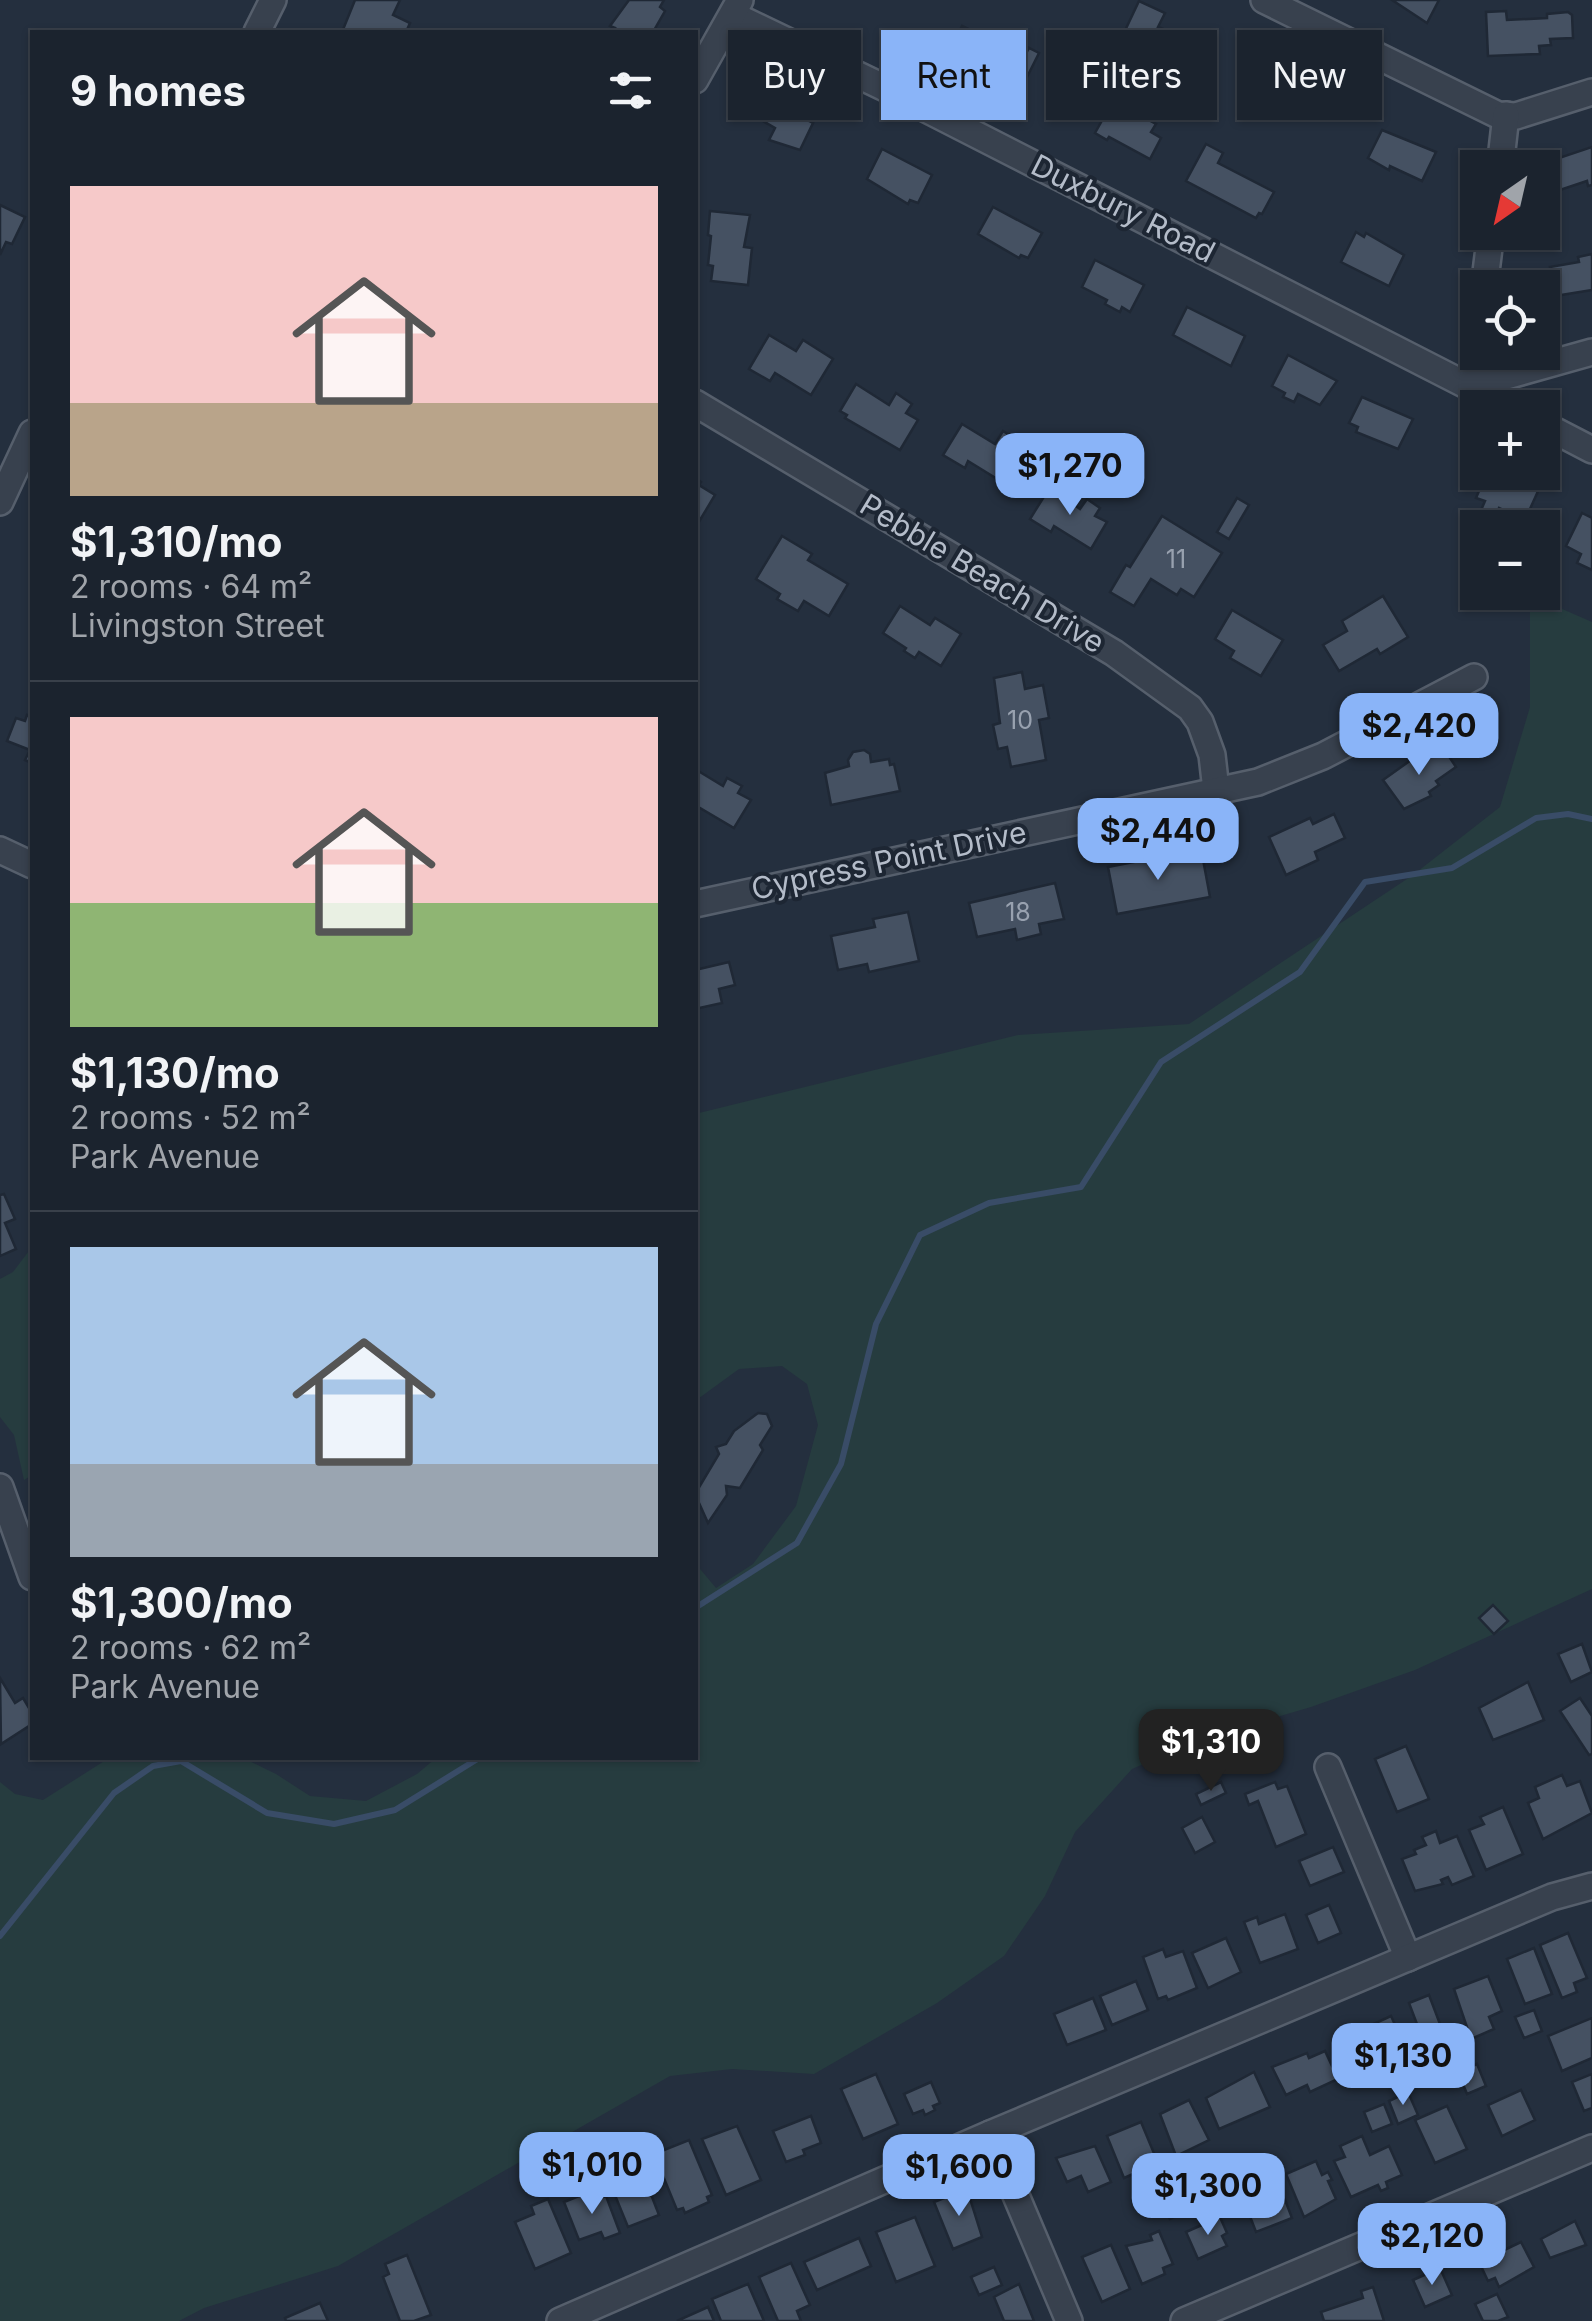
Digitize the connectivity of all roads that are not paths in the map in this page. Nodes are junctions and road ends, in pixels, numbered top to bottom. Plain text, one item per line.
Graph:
1 (273, 0) edge
2 (1264, 0) edge
3 (736, 8) edge
4 (258, 30) edge
5 (698, 75) edge
6 (1592, 92) edge
7 (1506, 115) junction
8 (1502, 150) edge
9 (1592, 352) edge
10 (1473, 370) edge
11 (1471, 386) junction
12 (1478, 390) edge
13 (698, 404) edge
14 (1560, 433) edge
15 (30, 438) edge
16 (1592, 450) edge
17 (0, 502) edge
18 (1474, 677) dead end
19 (1216, 790) junction
20 (0, 850) edge
21 (30, 865) edge
22 (698, 903) edge
23 (0, 1488) edge
24 (30, 1571) edge
25 (1328, 1766) dead end
26 (1591, 1888) edge
27 (1408, 1958) junction
28 (990, 2134) junction
29 (1592, 2148) edge
30 (560, 2321) edge
31 (1070, 2321) edge
32 (1184, 2321) edge

1 - 4 street
2 - 7 street
3 - 5 street
3 - 11 street, Duxbury Road
6 - 7 street
7 - 8 street
9 - 11 street
10 - 11 street
11 - 12 street, Duxbury Road
13 - 19 street, Pebble Beach Drive
14 - 16 street
15 - 17 street
18 - 19 street, Cypress Point Drive
19 - 22 street, Cypress Point Drive
20 - 21 street
23 - 24 street
25 - 27 street
26 - 27 street
27 - 28 street
28 - 30 street
28 - 31 street
29 - 32 street

